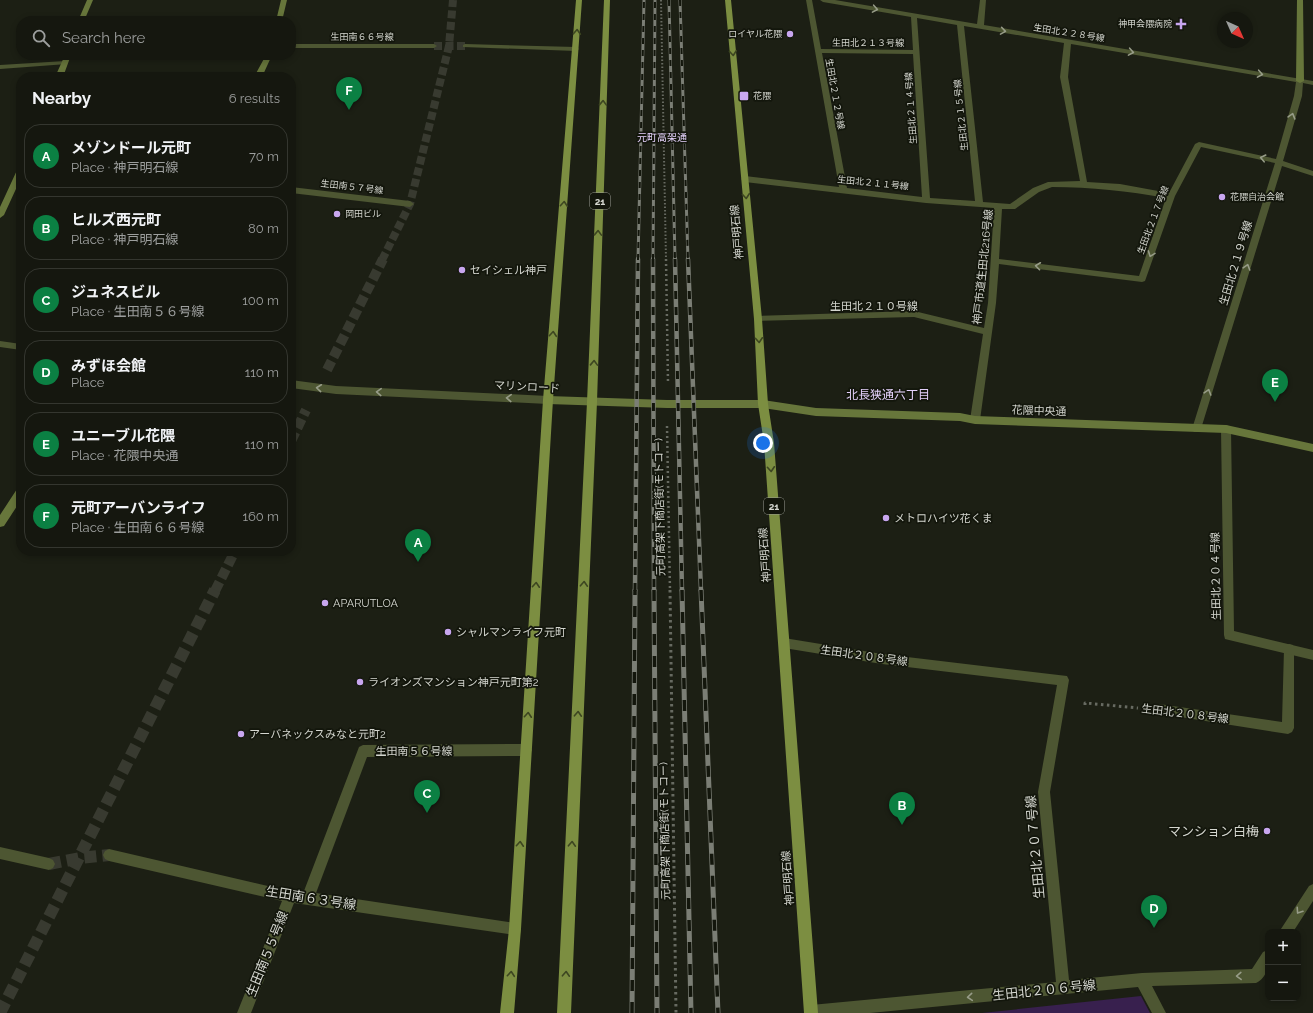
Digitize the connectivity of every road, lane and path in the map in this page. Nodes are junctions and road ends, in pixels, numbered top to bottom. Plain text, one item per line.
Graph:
1 (90, 0) edge
2 (284, 0) edge
3 (579, 0) edge
4 (607, 0) edge
5 (660, 0) edge
6 (728, 0) edge
7 (809, 0) edge
8 (823, 0) edge
9 (983, 0) edge
10 (1300, 0) edge
11 (83, 16) edge
12 (280, 16) edge
13 (914, 16) junction
14 (960, 23) junction
15 (980, 27) junction
16 (1068, 42) junction
17 (296, 46) edge
18 (434, 46) tunnel mouth
19 (465, 46) tunnel mouth
20 (576, 49) junction
21 (818, 51) junction
22 (917, 52) junction
23 (66, 60) edge
24 (266, 60) edge
25 (65, 63) junction
26 (0, 67) edge
27 (61, 72) edge
28 (260, 72) edge
29 (1300, 81) junction
30 (1313, 83) edge
31 (1279, 162) junction
32 (1313, 174) edge
33 (745, 179) junction
34 (16, 181) edge
35 (1084, 184) junction
36 (843, 190) junction
37 (296, 191) edge
38 (1171, 196) junction
39 (926, 200) junction
40 (410, 204) dead end
41 (980, 204) junction
42 (998, 206) junction
43 (0, 215) edge
44 (995, 261) junction
45 (758, 319) junction
46 (987, 332) junction
47 (0, 344) edge
48 (16, 346) edge
49 (296, 385) edge
50 (548, 400) junction
51 (592, 402) junction
52 (667, 404) junction
53 (763, 404) junction
54 (975, 420) junction
55 (1197, 429) junction
56 (1226, 429) junction
57 (1313, 448) edge
58 (16, 499) edge
59 (0, 523) edge
60 (784, 643) junction
61 (1289, 649) junction
62 (1313, 655) edge
63 (1063, 680) joint
64 (1159, 709) joint
65 (1084, 710) dead end
66 (526, 750) junction
67 (0, 853) edge
68 (110, 855) tunnel mouth
69 (49, 864) tunnel mouth
70 (1313, 890) edge
71 (291, 895) junction
72 (308, 898) junction
73 (515, 929) junction
74 (1287, 929) edge
75 (1265, 962) edge
76 (1142, 980) junction
77 (1063, 988) junction
78 (811, 1012) edge
79 (244, 1013) edge
80 (508, 1013) edge
81 (564, 1013) edge
82 (676, 1013) edge
83 (1159, 1013) edge

1 - 11 street
2 - 12 street
20 -> 3 main road
51 -> 4 main road, 21
5 - 52 path, 元町高架下商店街(モトコー)
6 -> 33 main road, 神戸明石線 / 21
7 - 21 street, 生田北２１２号線
8 -> 13 street, 生田北２２８号線
9 - 15 street
10 - 29 street
13 - 14 street, 生田北２２８号線
13 - 22 street, 生田北２１４号線
14 - 15 street, 生田北２２８号線
14 - 41 street, 生田北２１５号線
15 -> 16 street, 生田北２２８号線
16 -> 29 street, 生田北２２８号線
16 - 35 street
17 - 18 street, 生田南６６号線
19 - 20 street
50 -> 20 main road
21 - 22 street, 生田北２１３号線
21 - 36 street, 生田北２１２号線
22 - 39 street, 生田北２１４号線
23 - 25 street
24 - 28 street
25 - 26 street
25 - 27 street
29 - 30 street, 生田北２２８号線
31 -> 29 street, 生田北２１９号線
31 - 32 street, 生田北２１７号線
31 -> 38 street, 生田北２１７号線
55 -> 31 street, 生田北２１９号線
33 - 36 street, 生田北２１１号線
33 -> 45 main road, 神戸明石線 / 21
34 - 43 street
35 - 38 street, 神戸市道生田北216号線
35 - 42 street, 神戸市道生田北216号線
36 - 39 street, 生田北２１１号線
37 - 40 street, 生田南５７号線
38 -> 44 street, 生田北２１７号線
39 - 41 street, 生田北２１１号線
41 - 42 street, 生田北２１１号線
42 - 44 street, 神戸市道生田北216号線
44 - 46 street, 神戸市道生田北216号線
45 - 46 street, 生田北２１０号線
45 -> 53 main road, 神戸明石線 / 21
46 - 54 street, 神戸市道生田北216号線
47 - 48 street
50 -> 49 street, マリンロード
50 - 51 street, マリンロード
66 -> 50 main road
51 - 52 street, マリンロード
81 -> 51 main road, 21
52 - 53 street, マリンロード
52 - 82 path, 元町高架下商店街(モトコー)
53 - 54 street, 花隈中央通
53 -> 60 main road, 神戸明石線 / 21
54 - 55 street, 花隈中央通
55 - 56 street, 花隈中央通
56 - 57 street, 花隈中央通
56 - 61 street, 生田北２０４号線
58 - 59 street
60 - 63 street, 生田北２０８号線
60 - 78 main road, 神戸明石線 / 21
61 - 62 street, 生田北２０４号線
61 - 64 street, 生田北２０８号線
63 - 77 street, 生田北２０７号線
64 - 65 path, 生田北２０８号線
66 - 72 street, 生田南５６号線
73 -> 66 main road
67 - 69 street
68 - 71 street, 生田南６３号線
70 -> 74 street
71 - 72 street, 生田南６３号線
71 - 79 street, 生田南５５号線
72 - 73 street, 生田南６３号線
80 -> 73 main road
75 -> 76 street, 生田北２０６号線
76 - 77 street, 生田北２０６号線
76 - 83 street
77 -> 78 street, 生田北２０６号線

